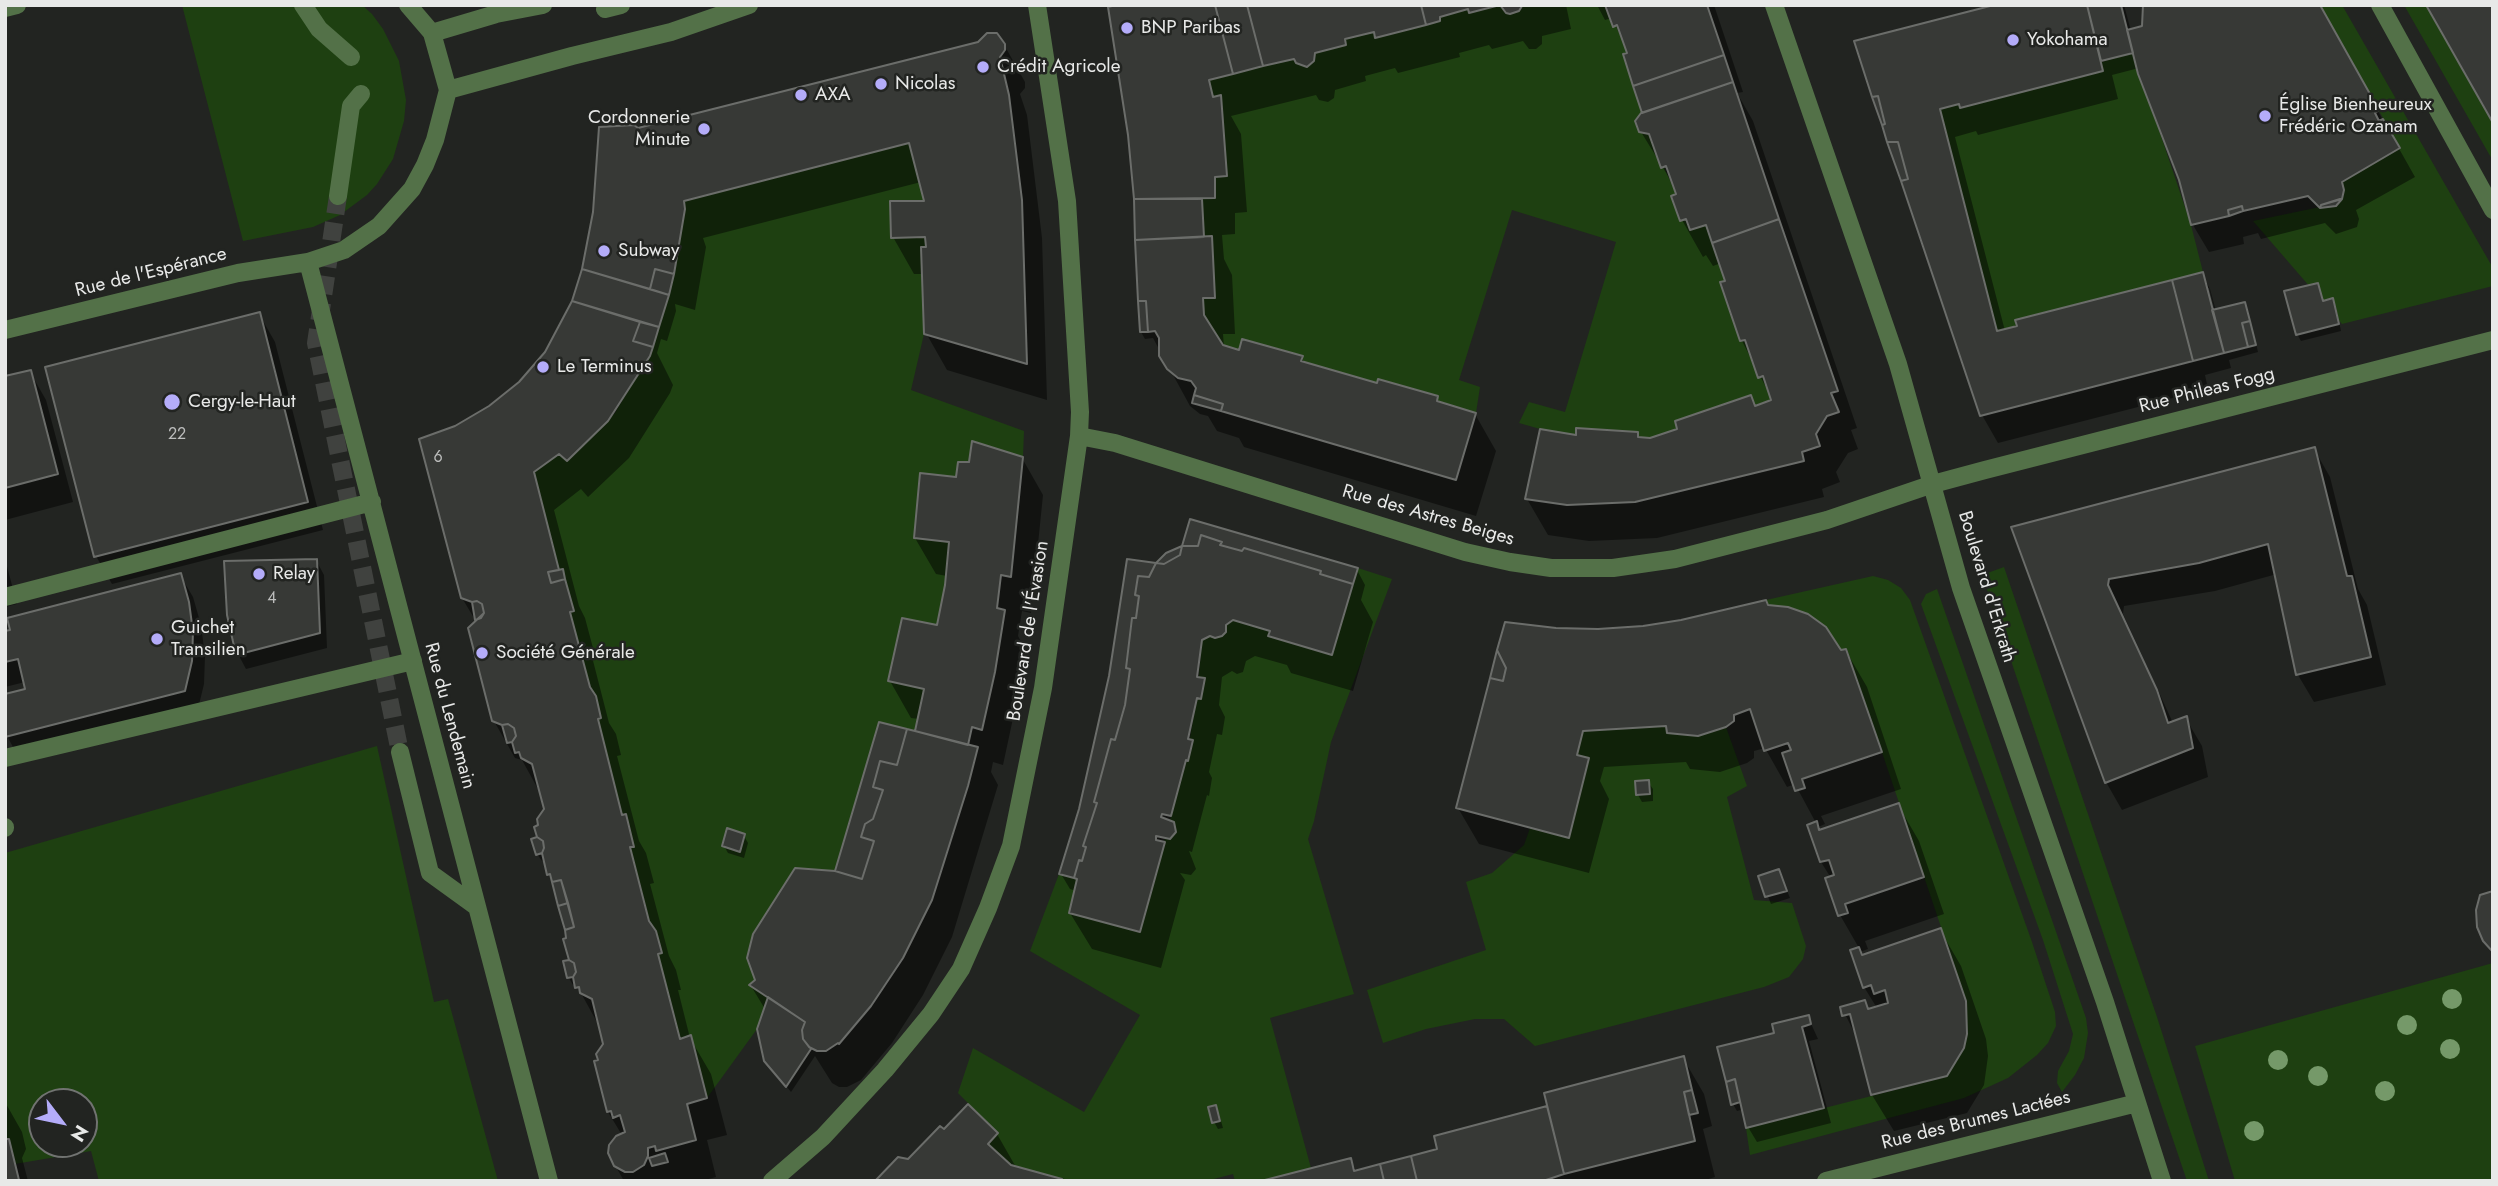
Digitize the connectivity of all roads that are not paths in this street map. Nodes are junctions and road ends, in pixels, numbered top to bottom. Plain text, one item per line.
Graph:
1 (17, 5) edge
2 (303, 5) edge
3 (408, 5) edge
4 (542, 5) edge
5 (749, 5) edge
6 (1037, 5) edge
7 (1774, 5) edge
8 (2380, 5) edge
9 (5, 8) edge
10 (432, 33) junction
11 (351, 57) dead end
12 (448, 90) junction
13 (362, 94) dead end
14 (338, 196) tunnel mouth
15 (2493, 210) edge
16 (308, 262) junction
17 (5, 330) edge
18 (2493, 340) edge
19 (1079, 436) junction
20 (1933, 484) junction
21 (372, 502) junction
22 (5, 597) edge
23 (412, 660) junction
24 (400, 752) tunnel mouth
25 (5, 758) edge
26 (477, 907) junction
27 (2137, 1103) junction
28 (549, 1181) edge
29 (772, 1181) edge
30 (1826, 1181) edge
31 (2162, 1181) edge

1 - 9 street
2 - 11 street
3 - 10 street
4 - 10 street
5 - 12 street
6 - 19 street, Boulevard de l'Évasion
7 - 20 street, Boulevard d'Erkrath
8 - 15 street
10 - 12 street
12 - 16 street, Rue de l'Espérance
13 - 14 street
16 - 17 street, Rue de l'Espérance
16 - 21 street, Rue du Lendemain
18 - 20 street, Rue Phileas Fogg
19 - 20 street, Rue des Astres Beiges
19 - 29 street, Boulevard de l'Évasion
20 - 27 street, Boulevard d'Erkrath
21 - 22 street
21 - 23 street, Rue du Lendemain
23 - 25 street
23 - 26 street, Rue du Lendemain
24 - 26 street
26 - 28 street, Rue du Lendemain
27 - 30 street, Rue des Brumes Lactées
27 - 31 street, Boulevard d'Erkrath

